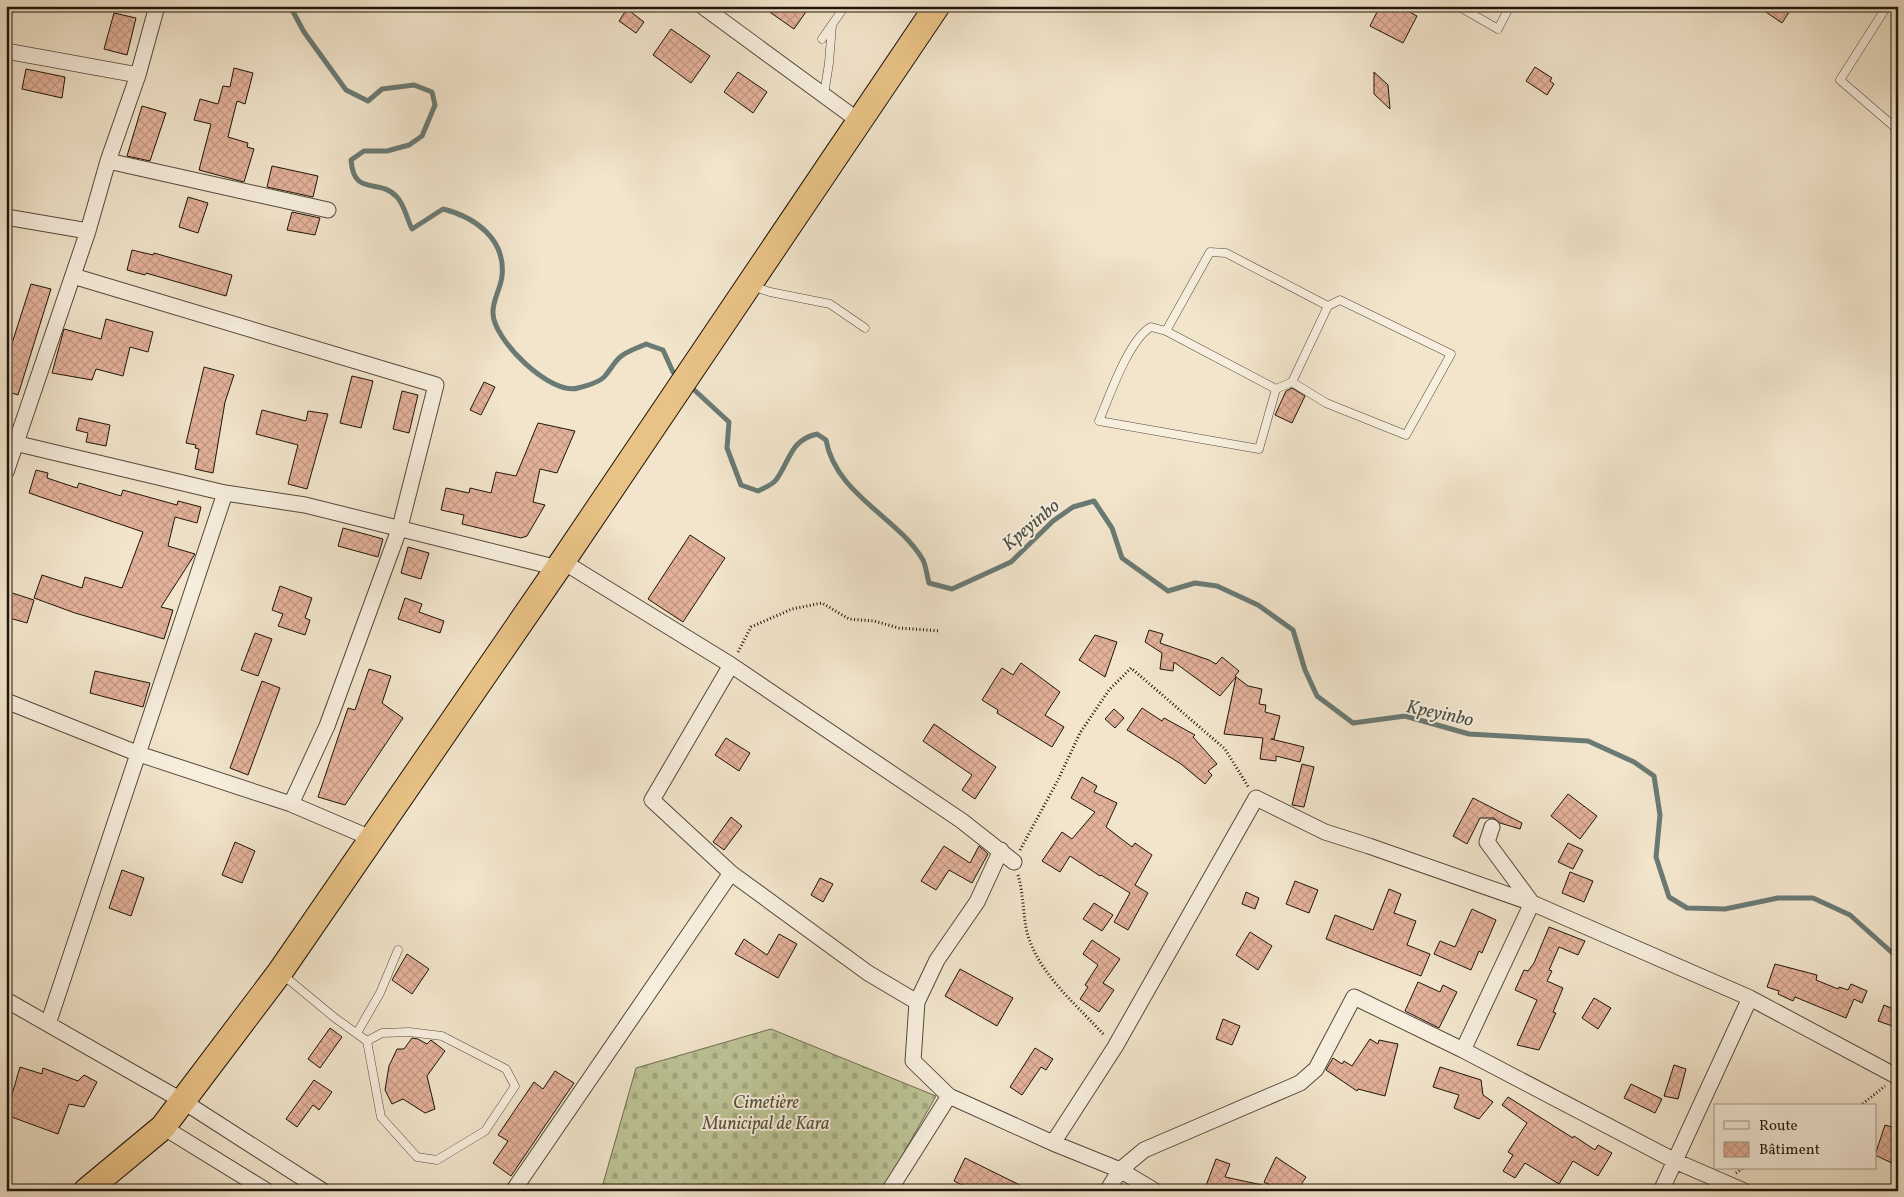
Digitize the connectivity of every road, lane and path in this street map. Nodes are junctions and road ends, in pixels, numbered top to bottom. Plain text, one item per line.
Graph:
1 (157, 6) edge
2 (702, 6) edge
3 (845, 6) edge
4 (937, 6) edge
5 (1458, 6) edge
6 (1510, 6) edge
7 (1888, 6) edge
8 (832, 25) junction
9 (822, 39) dead end
10 (6, 51) edge
11 (138, 75) junction
12 (824, 96) junction
13 (859, 121) junction
14 (1898, 130) edge
15 (108, 162) junction
16 (328, 210) dead end
17 (6, 217) edge
18 (88, 231) junction
19 (74, 276) junction
20 (748, 284) junction
21 (1328, 306) junction
22 (865, 328) dead end
23 (1166, 330) junction
24 (1292, 382) junction
25 (1276, 389) junction
26 (11, 442) edge
27 (6, 472) edge
28 (225, 493) junction
29 (400, 527) junction
30 (560, 564) junction
31 (940, 631) dead end
32 (731, 665) junction
33 (6, 701) edge
34 (139, 754) junction
35 (1256, 798) junction
36 (291, 804) junction
37 (1492, 826) dead end
38 (373, 838) junction
39 (1001, 850) junction
40 (1014, 862) junction
41 (731, 873) junction
42 (1532, 903) junction
43 (398, 950) dead end
44 (280, 972) junction
45 (1750, 998) junction
46 (6, 1000) edge
47 (917, 1002) junction
48 (48, 1024) junction
49 (356, 1033) junction
50 (367, 1041) junction
51 (1115, 1047) junction
52 (1463, 1050) junction
53 (1897, 1077) edge
54 (949, 1096) junction
55 (181, 1100) junction
56 (1863, 1104) edge
57 (163, 1127) junction
58 (1053, 1143) junction
59 (1675, 1161) junction
60 (1120, 1170) junction
61 (91, 1189) edge
62 (267, 1191) edge
63 (323, 1191) edge
64 (513, 1191) edge
65 (889, 1191) edge
66 (1108, 1191) edge
67 (1155, 1191) edge
68 (1661, 1191) edge
69 (1744, 1191) edge

1 - 11 street
2 - 12 street
3 - 8 lane
4 - 13 highway
5 - 6 lane
7 - 14 lane
8 - 9 lane
8 - 12 lane
10 - 11 street
11 - 15 street
12 - 13 street
13 - 20 highway
15 - 16 street
15 - 18 street
17 - 18 street
18 - 19 street
19 - 26 street
19 - 29 street
20 - 22 lane
20 - 30 highway
21 - 23 lane
21 - 24 lane
21 - 24 lane
23 - 25 lane
23 - 25 lane
24 - 25 lane
26 - 27 street
26 - 28 street
28 - 29 street
28 - 34 street
29 - 30 street
29 - 36 street
30 - 32 street
30 - 38 highway
31 - 32 path
32 - 39 street
32 - 41 street
33 - 34 street
34 - 36 street
34 - 48 street
35 - 40 path
35 - 42 street
35 - 51 street
36 - 38 street
37 - 42 street
38 - 44 highway
39 - 40 street
39 - 47 street
40 - 51 path
41 - 47 street
41 - 64 street
42 - 45 street
42 - 52 street
43 - 49 lane
44 - 49 lane
44 - 55 highway
45 - 53 street
45 - 59 street
46 - 48 street
47 - 54 street
48 - 55 street
49 - 50 lane
50 - 50 lane
51 - 58 street
52 - 59 street
52 - 60 street
53 - 56 path
54 - 58 street
54 - 65 street
55 - 57 highway
55 - 63 street
57 - 61 highway
57 - 62 street
58 - 60 street
59 - 68 street
59 - 69 street
60 - 66 street
60 - 67 street

